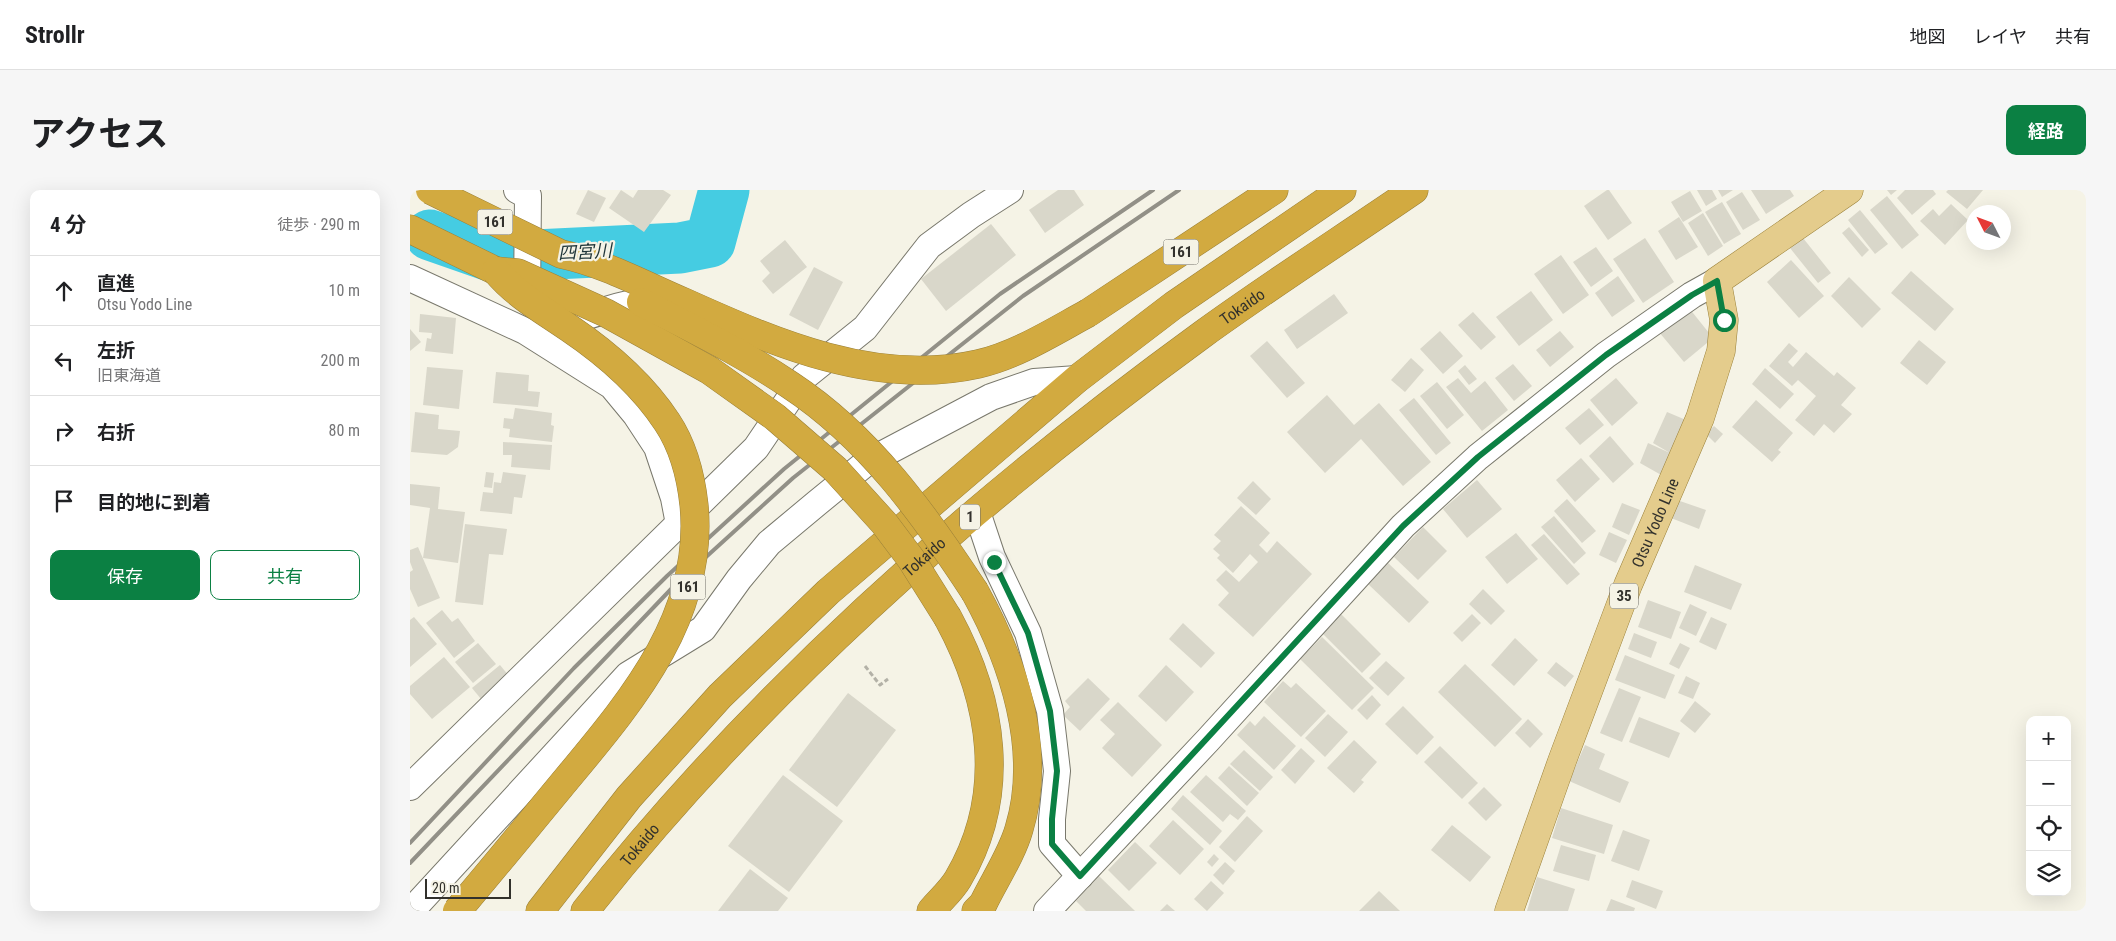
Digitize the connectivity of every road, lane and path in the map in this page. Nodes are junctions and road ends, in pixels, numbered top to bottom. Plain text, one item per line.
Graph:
1 (430, 190) edge
2 (517, 190) edge
3 (1010, 190) edge
4 (1274, 190) edge
5 (1342, 190) edge
6 (1414, 190) edge
7 (1849, 190) edge
8 (410, 229) edge
9 (561, 254) junction
10 (496, 271) junction
11 (410, 278) edge
12 (1717, 281) junction
13 (529, 334) junction
14 (837, 349) junction
15 (1077, 379) junction
16 (977, 512) junction
17 (679, 524) junction
18 (865, 666) dead end
19 (888, 678) dead end
20 (410, 787) edge
21 (622, 864) junction
22 (1080, 876) junction
23 (411, 911) edge
24 (457, 911) edge
25 (540, 911) edge
26 (585, 911) edge
27 (606, 911) edge
28 (931, 911) edge
29 (976, 911) edge
30 (1047, 911) edge
31 (1509, 911) edge

1 - 9 highway, 161, bridge
2 - 13 street
3 - 14 street
4 - 9 highway, 161, bridge
5 - 15 highway, 1
6 - 16 highway, Tokaido / 1
7 - 12 main road
8 - 10 highway, 161
9 - 29 highway, 161, bridge
10 - 24 highway, 161, bridge
10 - 28 highway, 161, bridge
11 - 13 street
12 - 22 street
12 - 31 main road, Otsu Yodo Line / 35
13 - 14 street
13 - 17 street
14 - 17 street
15 - 23 street
15 - 25 highway, 1
16 - 21 highway, Tokaido / 1
16 - 22 street
17 - 20 street
18 - 19 path
21 - 26 highway, Tokaido / 1
21 - 27 highway
22 - 30 street

